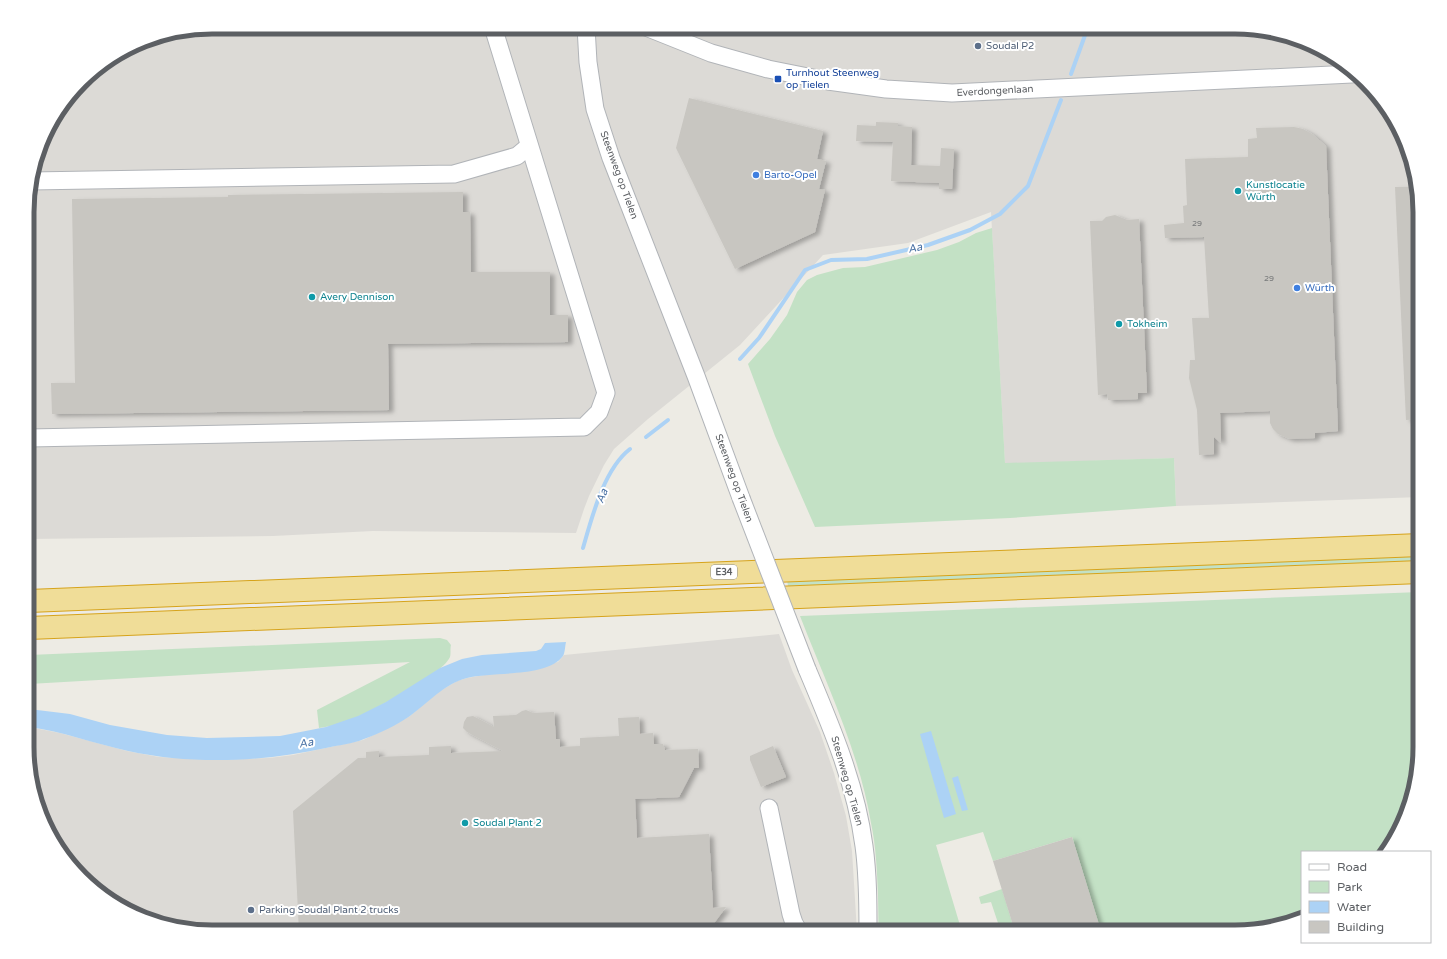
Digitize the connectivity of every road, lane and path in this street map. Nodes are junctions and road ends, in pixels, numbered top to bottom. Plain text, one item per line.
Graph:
1 (495, 34) edge
2 (586, 34) edge
3 (664, 34) edge
4 (1347, 74) edge
5 (529, 146) junction
6 (37, 181) edge
7 (34, 438) edge
8 (1413, 545) edge
9 (1413, 572) edge
10 (34, 601) edge
11 (34, 628) edge
12 (769, 808) dead end
13 (795, 925) edge
14 (868, 925) edge

1 - 5 street
2 - 14 street, Steenweg op Tielen, bridge
3 - 4 street, Everdongenlaan
5 - 6 street
5 - 7 street
8 - 10 highway, E34
9 - 11 highway
12 - 13 street

